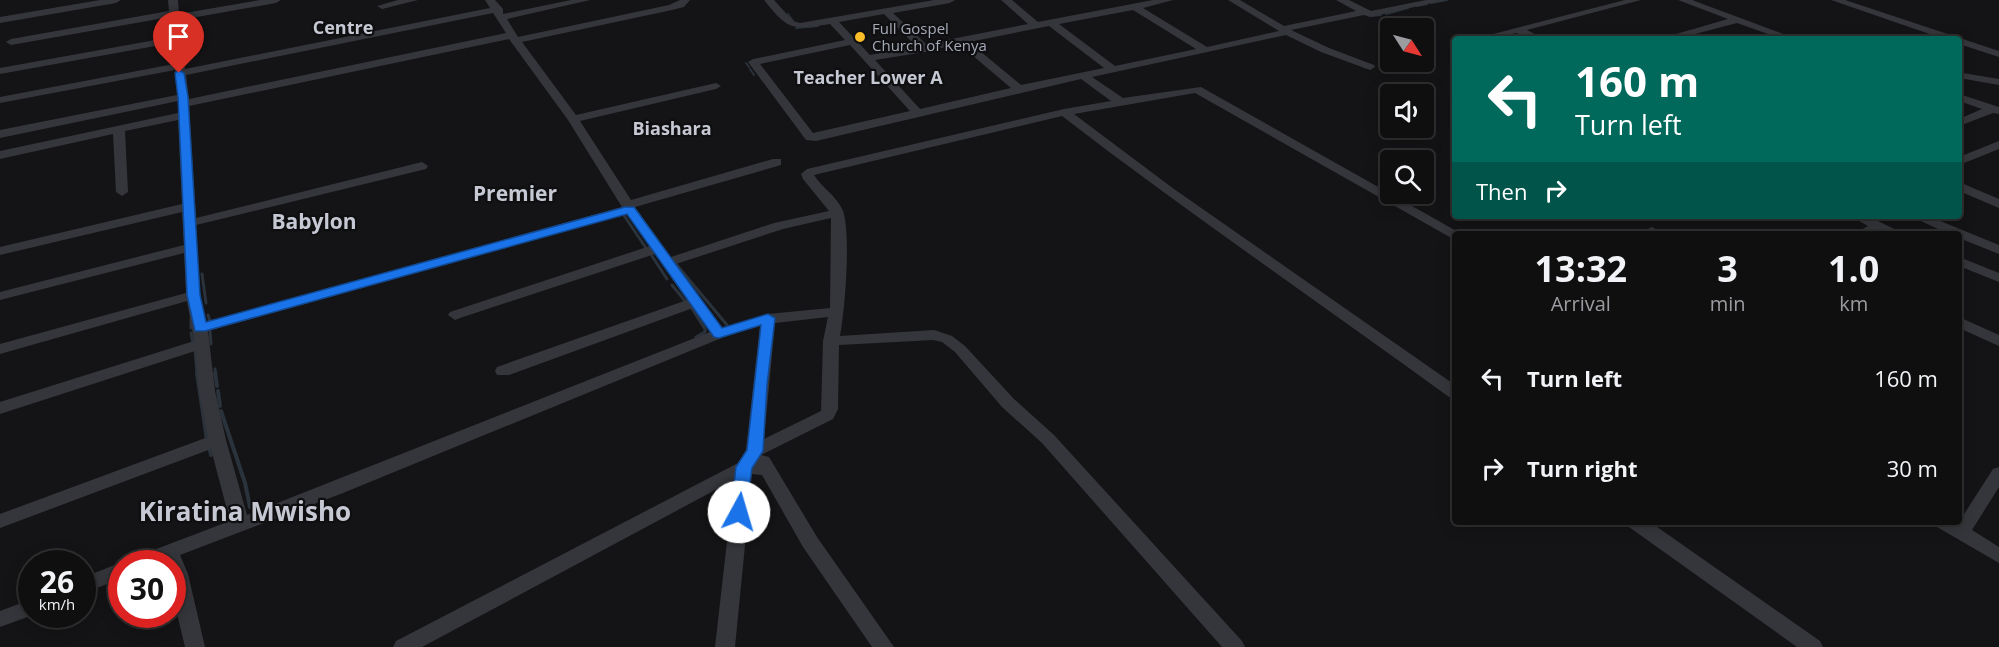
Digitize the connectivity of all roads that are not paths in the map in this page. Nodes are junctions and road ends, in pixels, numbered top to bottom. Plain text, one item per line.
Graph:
1 (116, 0) edge
2 (276, 0) edge
3 (413, 0) edge
4 (585, 0) edge
5 (685, 0) edge
6 (769, 0) edge
7 (950, 0) edge
8 (1006, 0) edge
9 (1168, 0) edge
10 (1233, 0) edge
11 (1341, 0) edge
12 (1440, 0) edge
13 (1636, 0) edge
14 (1683, 0) edge
15 (1836, 0) edge
16 (924, 2) edge
17 (382, 6) dead end
18 (1137, 8) junction
19 (497, 9) edge
20 (174, 10) edge
21 (886, 11) junction
22 (1363, 12) junction
23 (0, 20) edge
24 (1736, 20) junction
25 (833, 21) junction
26 (1052, 24) junction
27 (1037, 27) junction
28 (1284, 30) junction
29 (1518, 30) junction
30 (1492, 36) edge
31 (1532, 36) edge
32 (1675, 36) edge
33 (1783, 36) edge
34 (1945, 36) edge
35 (514, 38) junction
36 (177, 39) junction
37 (962, 41) junction
38 (11, 42) dead end
39 (852, 42) junction
40 (1962, 42) edge
41 (925, 49) junction
42 (1206, 51) junction
43 (1999, 54) edge
44 (869, 58) junction
45 (1370, 67) dead end
46 (179, 69) junction
47 (1113, 70) junction
48 (0, 71) edge
49 (1085, 76) junction
50 (1963, 76) dead end
51 (1999, 82) edge
52 (716, 86) dead end
53 (1019, 89) junction
54 (1962, 98) edge
55 (0, 100) edge
56 (1119, 101) junction
57 (183, 105) junction
58 (1996, 110) edge
59 (1064, 112) junction
60 (918, 113) junction
61 (573, 119) junction
62 (1962, 122) edge
63 (119, 129) junction
64 (0, 134) edge
65 (1999, 145) edge
66 (0, 154) edge
67 (1962, 160) edge
68 (777, 162) dead end
69 (422, 166) dead end
70 (1962, 187) edge
71 (122, 192) dead end
72 (1999, 204) edge
73 (189, 206) junction
74 (628, 207) junction
75 (837, 213) junction
76 (1864, 219) edge
77 (1924, 219) edge
78 (190, 223) junction
79 (1879, 226) junction
80 (1868, 231) edge
81 (1891, 231) edge
82 (1953, 231) edge
83 (1452, 234) edge
84 (1962, 235) edge
85 (191, 247) junction
86 (658, 249) junction
87 (1999, 250) edge
88 (0, 251) edge
89 (668, 262) junction
90 (1962, 262) edge
91 (1979, 270) junction
92 (1999, 278) edge
93 (193, 295) junction
94 (0, 296) edge
95 (696, 302) junction
96 (837, 312) junction
97 (455, 315) dead end
98 (768, 318) junction
99 (1962, 323) edge
100 (200, 328) junction
101 (719, 334) junction
102 (831, 341) junction
103 (1999, 341) edge
104 (201, 344) junction
105 (0, 349) edge
106 (503, 371) dead end
107 (1452, 391) edge
108 (0, 408) edge
109 (217, 440) junction
110 (757, 451) junction
111 (744, 467) junction
112 (766, 469) junction
113 (1999, 473) edge
114 (0, 521) edge
115 (1640, 525) edge
116 (1949, 525) edge
117 (241, 526) junction
118 (1961, 532) junction
119 (172, 550) edge
120 (1999, 556) edge
121 (186, 608) edge
122 (18, 613) edge
123 (0, 620) edge
124 (195, 647) edge
125 (403, 647) edge
126 (725, 647) edge
127 (884, 647) edge
128 (1234, 647) edge
129 (1813, 647) edge

1 - 23 street
2 - 20 street
3 - 17 street
4 - 19 street
5 - 35 street
6 - 25 street
7 - 16 street
8 - 27 street
9 - 18 street
10 - 28 street
11 - 22 street
12 - 22 street
13 - 29 street
14 - 24 street
15 - 34 street
16 - 21 street
18 - 26 street
18 - 42 street
19 - 35 street
19 - 46 street
20 - 36 street
20 - 38 street
21 - 25 street
21 - 41 street
22 - 28 street
24 - 32 street
24 - 33 street
25 - 39 street
26 - 27 street
26 - 47 street
27 - 37 street
28 - 42 street
28 - 45 street
29 - 30 street
29 - 31 street
35 - 57 street
35 - 61 street
36 - 46 street
36 - 48 street
37 - 41 street
37 - 53 street
39 - 44 street
39 - 60 street
40 - 43 street
41 - 44 street
42 - 47 street
44 - 60 street
46 - 55 street
46 - 57 street
47 - 49 street
49 - 53 street
49 - 56 street
50 - 51 street
52 - 61 street
53 - 60 street
54 - 58 street
56 - 59 street
56 - 83 street
57 - 63 street
57 - 64 street
57 - 73 street
58 - 62 street
59 - 75 street
59 - 107 street
61 - 74 street
63 - 66 street
63 - 71 street
65 - 67 street
68 - 74 street
69 - 78 street
70 - 72 street
73 - 78 street
73 - 88 street
74 - 86 street
74 - 100 street
75 - 89 street
75 - 96 street
76 - 79 street
77 - 82 street
78 - 85 street
79 - 80 street
79 - 81 street
84 - 87 street
85 - 93 street
85 - 94 street
86 - 89 street
86 - 97 street
87 - 91 street
89 - 95 street
90 - 91 street
91 - 92 street
93 - 100 street
93 - 105 street
95 - 101 street
95 - 106 street
96 - 98 street
96 - 102 street
98 - 101 street
98 - 110 street
99 - 103 street
100 - 104 street
101 - 117 street
102 - 110 street
102 - 128 street
104 - 108 street
104 - 109 street
109 - 114 street
109 - 117 street
110 - 111 street
110 - 112 street
111 - 112 street
111 - 125 street
111 - 126 street
112 - 127 street
113 - 118 street
115 - 129 street
116 - 118 street
117 - 119 street
118 - 120 street
121 - 124 street
122 - 123 street

